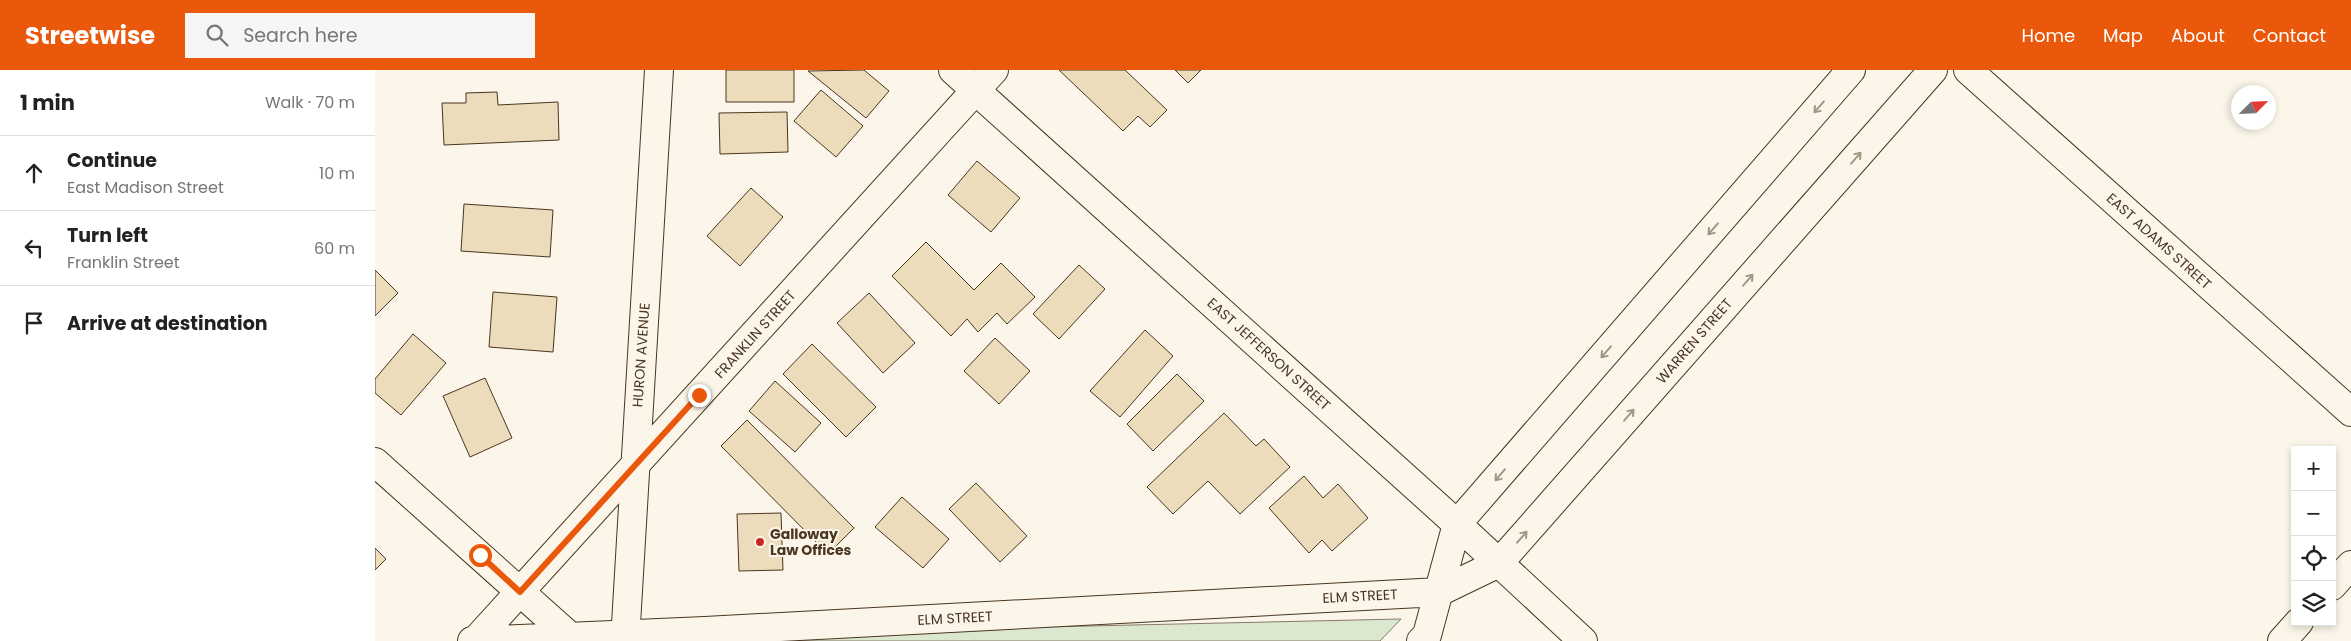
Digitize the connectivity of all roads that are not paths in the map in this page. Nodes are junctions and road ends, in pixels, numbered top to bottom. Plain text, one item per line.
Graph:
1 (659, 70) edge
2 (953, 70) edge
3 (994, 70) edge
4 (1851, 70) edge
5 (1933, 70) edge
6 (1968, 70) edge
7 (976, 90) junction
8 (2351, 412) edge
9 (375, 462) edge
10 (634, 465) junction
11 (1457, 524) junction
12 (1499, 563) junction
13 (2351, 565) edge
14 (2336, 582) edge
15 (520, 592) junction
16 (1439, 592) junction
17 (2295, 626) edge
18 (626, 638) edge
19 (572, 639) edge
20 (474, 641) edge
21 (1421, 641) edge
22 (1583, 641) edge
23 (2282, 641) edge

1 - 10 street, HURON AVENUE
2 - 7 street, EAST JEFFERSON STREET
3 - 7 street, FRANKLIN STREET
4 -> 11 street
12 -> 5 street, WARREN STREET
6 - 8 street, EAST ADAMS STREET
7 - 10 street, FRANKLIN STREET
7 - 11 street, EAST JEFFERSON STREET
9 - 15 street
10 - 15 street, FRANKLIN STREET
10 - 18 street, HURON AVENUE
11 - 12 street, EAST JEFFERSON STREET
11 - 16 street
12 - 16 street, WARREN STREET
12 - 22 street, EAST JEFFERSON STREET
13 - 14 street
15 - 19 street
15 - 20 street, FRANKLIN STREET
16 - 18 street, ELM STREET
16 - 21 street
17 - 23 street
18 - 19 street, ELM STREET
19 - 20 street, ELM STREET

